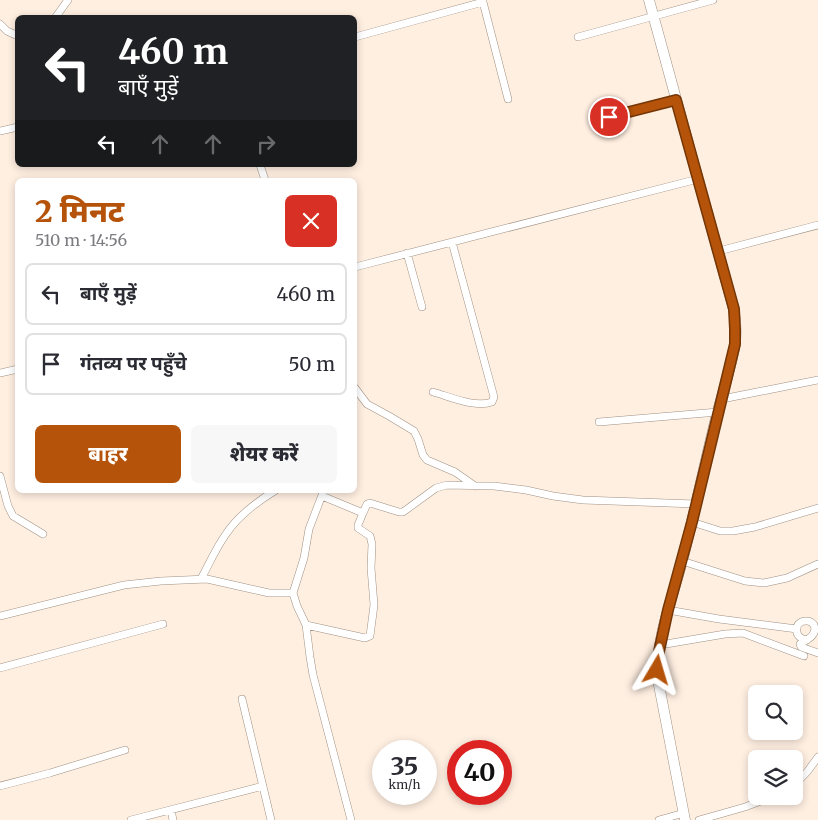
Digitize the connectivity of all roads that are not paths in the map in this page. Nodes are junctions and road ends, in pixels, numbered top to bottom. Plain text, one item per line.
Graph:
1 (68, 0) edge
2 (650, 0) edge
3 (713, 0) edge
4 (483, 1) edge
5 (57, 15) edge
6 (654, 17) junction
7 (0, 24) edge
8 (15, 34) edge
9 (357, 36) edge
10 (578, 37) dead end
11 (508, 99) dead end
12 (676, 100) junction
13 (609, 117) dead end
14 (15, 128) edge
15 (0, 131) edge
16 (698, 179) junction
17 (818, 225) edge
18 (452, 242) junction
19 (718, 251) junction
20 (407, 253) junction
21 (357, 266) edge
22 (422, 308) dead end
23 (15, 370) edge
24 (0, 373) edge
25 (818, 380) edge
26 (357, 391) edge
27 (433, 392) dead end
28 (722, 399) junction
29 (718, 412) junction
30 (599, 422) dead end
31 (0, 476) edge
32 (475, 486) junction
33 (271, 493) edge
34 (323, 493) edge
35 (696, 504) junction
36 (818, 508) edge
37 (363, 513) junction
38 (692, 522) junction
39 (43, 534) dead end
40 (682, 561) junction
41 (818, 564) edge
42 (201, 579) junction
43 (293, 593) junction
44 (668, 610) junction
45 (0, 616) edge
46 (163, 624) dead end
47 (306, 624) junction
48 (797, 629) junction
49 (807, 640) junction
50 (660, 645) junction
51 (818, 652) edge
52 (804, 656) dead end
53 (0, 668) edge
54 (242, 699) dead end
55 (125, 750) dead end
56 (818, 757) edge
57 (803, 776) edge
58 (0, 786) edge
59 (263, 786) junction
60 (750, 805) edge
61 (171, 810) junction
62 (684, 817) edge
63 (132, 820) edge
64 (173, 820) edge
65 (271, 820) edge
66 (352, 820) edge
67 (659, 820) edge
68 (699, 820) edge

1 - 5 street
2 - 6 street
3 - 6 street
4 - 9 street
4 - 11 street
6 - 10 street
6 - 12 street
7 - 8 street
12 - 13 street
12 - 16 street
14 - 15 street
16 - 18 street
16 - 19 street
17 - 19 street
18 - 20 street
18 - 27 street
19 - 28 street
20 - 21 street
20 - 22 street
23 - 24 street
25 - 28 street
26 - 32 street
28 - 29 street
29 - 30 street
29 - 35 street
31 - 39 street
32 - 35 street
32 - 37 street
33 - 42 street
34 - 37 street
34 - 43 street
35 - 38 street
36 - 38 street
37 - 47 street
38 - 40 street
40 - 41 street
40 - 44 street
42 - 43 street
42 - 45 street
43 - 47 street
44 - 48 street
44 - 50 street
46 - 53 street
47 - 66 street
48 - 49 street
48 - 49 street
49 - 51 street
50 - 52 street
50 - 62 street
54 - 59 street
55 - 58 street
56 - 57 street
59 - 61 street
59 - 65 street
60 - 68 street
61 - 63 street
61 - 64 street
62 - 67 street

